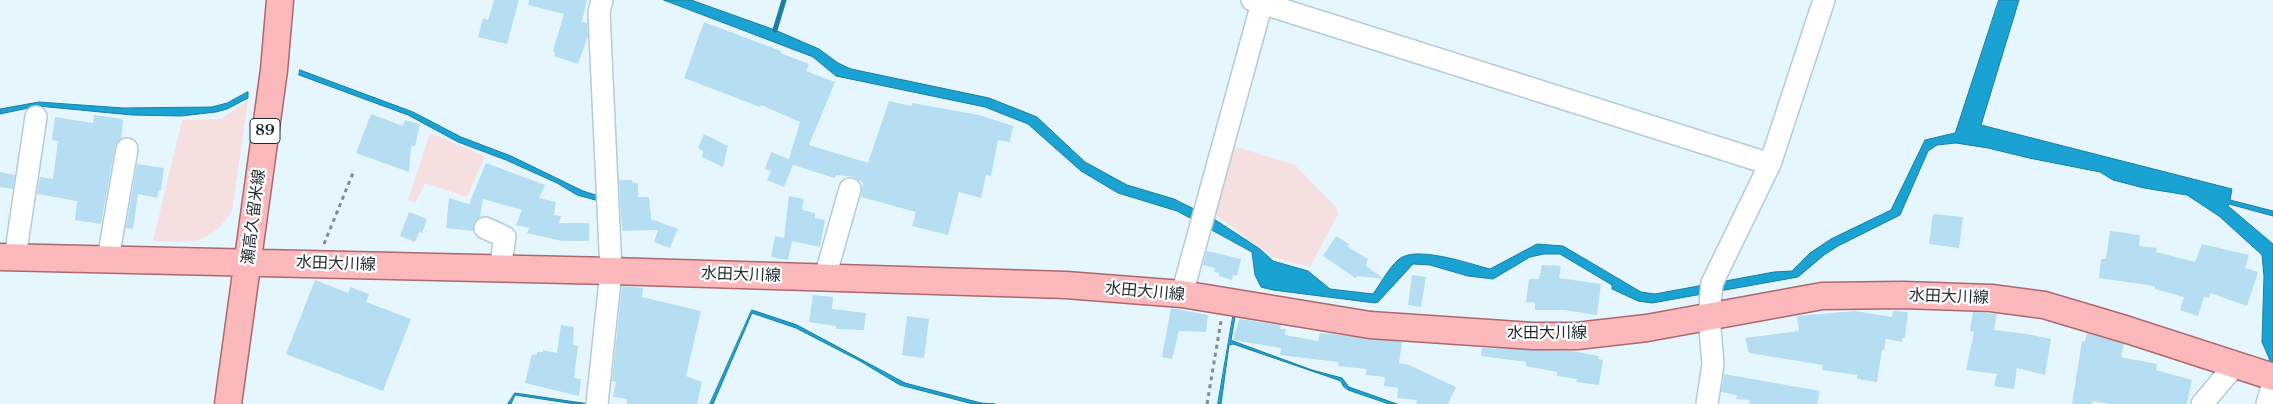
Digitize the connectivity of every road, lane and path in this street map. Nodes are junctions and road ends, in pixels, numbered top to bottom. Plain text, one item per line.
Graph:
1 (280, 0) edge
2 (602, 0) edge
3 (1824, 0) edge
4 (1257, 2) edge
5 (1307, 8) edge
6 (36, 117) dead end
7 (127, 150) dead end
8 (1770, 164) junction
9 (354, 173) dead end
10 (850, 189) dead end
11 (485, 228) dead end
12 (323, 246) dead end
13 (8, 250) edge
14 (108, 259) junction
15 (248, 262) junction
16 (500, 268) junction
17 (611, 271) junction
18 (825, 277) junction
19 (1182, 294) junction
20 (1710, 297) junction
21 (1224, 302) junction
22 (2235, 365) junction
23 (2271, 390) edge
24 (228, 404) edge
25 (597, 404) edge
26 (1207, 404) edge
27 (1707, 404) edge
28 (2202, 404) edge

1 - 15 main road, 瀬高久留米線 / 89
2 - 17 street
3 - 8 street
4 - 5 street
4 - 19 street
5 - 8 street
6 - 13 street
7 - 14 street
8 - 20 street
9 - 12 path
10 - 18 street
11 - 16 street
13 - 14 main road, 水田大川線
14 - 15 main road, 水田大川線
15 - 16 main road, 水田大川線
15 - 24 main road, 瀬高久留米線 / 89
16 - 17 main road, 水田大川線
17 - 18 main road, 水田大川線
17 - 25 street
18 - 19 main road, 水田大川線
19 - 21 main road, 水田大川線
20 - 21 main road, 水田大川線
20 - 22 main road, 水田大川線
20 - 27 street
21 - 26 path
22 - 23 main road, 水田大川線
22 - 28 street

